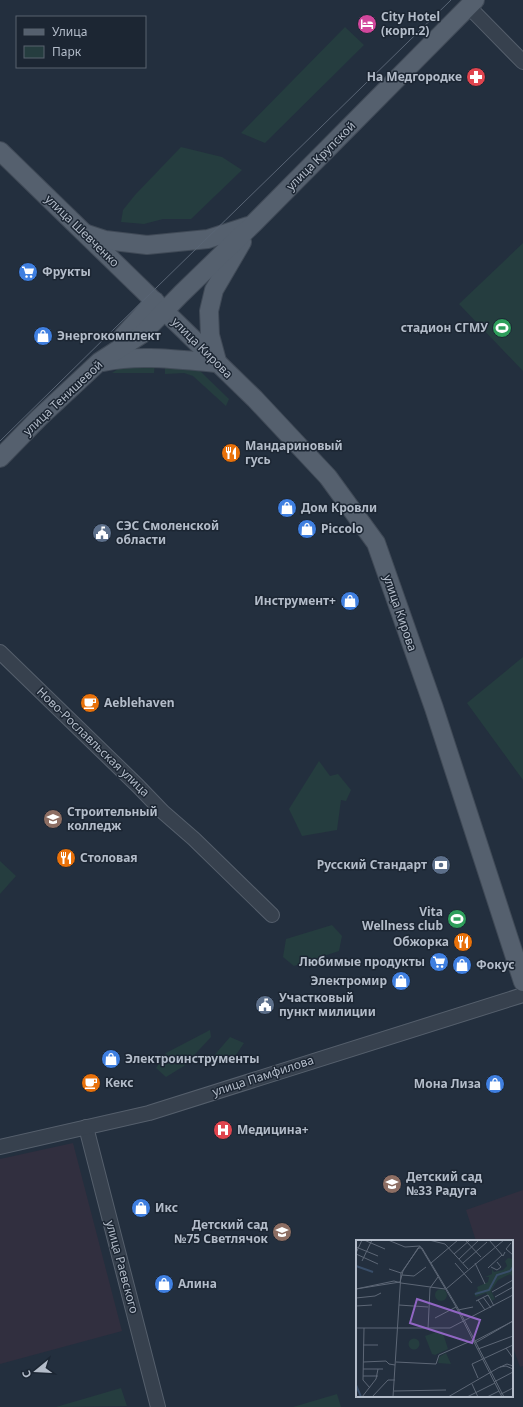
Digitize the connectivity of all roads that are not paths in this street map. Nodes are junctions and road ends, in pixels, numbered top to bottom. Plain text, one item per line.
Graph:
1 (472, 3) edge
2 (523, 62) edge
3 (0, 151) edge
4 (253, 224) junction
5 (85, 234) junction
6 (160, 306) junction
7 (99, 362) junction
8 (218, 363) junction
9 (0, 458) edge
10 (0, 652) edge
11 (272, 915) dead end
12 (523, 982) edge
13 (523, 995) edge
14 (86, 1127) junction
15 (0, 1147) edge
16 (158, 1407) edge

1 - 2 street
1 - 4 main road, улица Крупской
3 - 5 main road, улица Шевченко
4 - 5 main road
4 - 6 main road, улица Крупской
4 - 8 main road
5 - 6 main road, улица Шевченко
6 - 7 main road, улица Тенишевой
6 - 8 main road, улица Кирова
7 - 8 main road
7 - 9 main road, улица Тенишевой
8 - 12 main road, улица Кирова
10 - 11 street, Ново-Рославльская улица
13 - 14 street, улица Памфилова
14 - 15 street, улица Памфилова
14 - 16 street, улица Раевского

